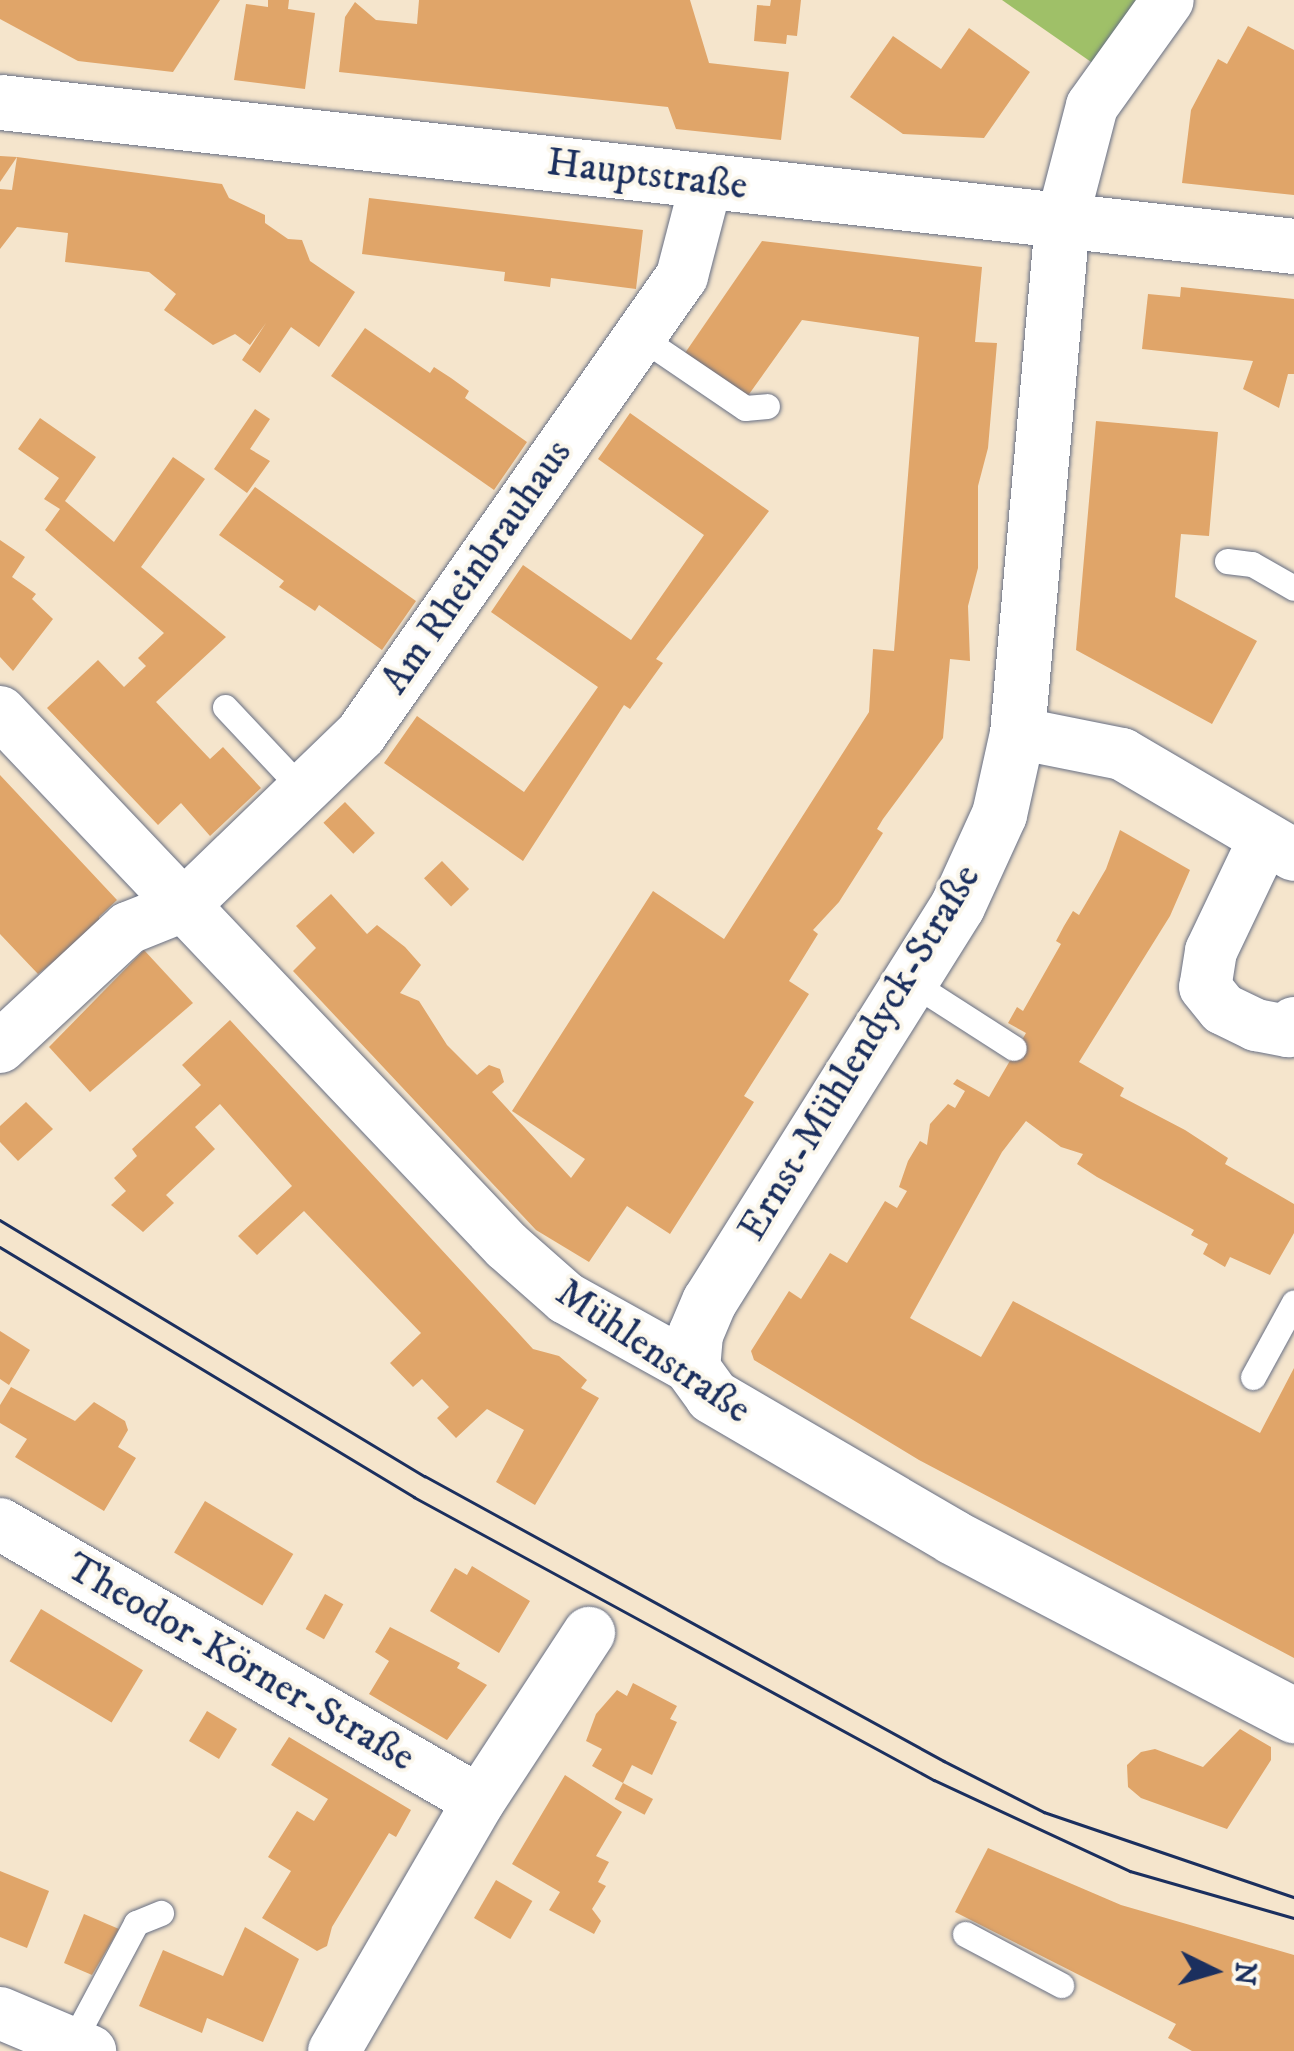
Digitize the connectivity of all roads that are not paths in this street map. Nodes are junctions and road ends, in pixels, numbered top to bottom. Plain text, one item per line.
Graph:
1 (1168, 0) edge
2 (0, 102) edge
3 (706, 184) junction
4 (1062, 221) junction
5 (1294, 246) edge
6 (639, 336) junction
7 (767, 406) dead end
8 (1227, 561) dead end
9 (1294, 588) edge
10 (226, 707) dead end
11 (0, 712) edge
12 (1017, 733) junction
13 (303, 790) junction
14 (1279, 848) edge
15 (183, 906) junction
16 (911, 982) junction
17 (1292, 1032) edge
18 (0, 1048) edge
19 (1014, 1048) dead end
20 (1294, 1302) edge
21 (692, 1368) junction
22 (1253, 1377) dead end
23 (0, 1524) edge
24 (589, 1633) dead end
25 (1294, 1715) edge
26 (480, 1802) junction
27 (162, 1913) dead end
28 (965, 1934) dead end
29 (1061, 1985) dead end
30 (0, 2013) edge
31 (81, 2047) edge
32 (334, 2051) edge

1 - 4 street
2 - 3 main road, Hauptstraße
3 - 4 main road, Hauptstraße
3 - 6 street, Am Rheinbrauhaus
4 - 5 main road, Hauptstraße
4 - 12 main road, Ernst-Mühlendyck-Straße
6 - 7 lane
6 - 13 street, Am Rheinbrauhaus
8 - 9 lane
10 - 13 lane
11 - 15 street, Mühlenstraße
12 - 14 street
12 - 16 main road, Ernst-Mühlendyck-Straße
13 - 15 street, Am Rheinbrauhaus
14 - 17 street
15 - 18 street
15 - 21 street, Mühlenstraße
16 - 19 lane
16 - 21 main road, Ernst-Mühlendyck-Straße
20 - 22 lane
21 - 25 main road, Mühlenstraße
23 - 26 street, Theodor-Körner-Straße
24 - 26 street
26 - 32 street
27 - 31 lane
28 - 29 lane
30 - 31 street

